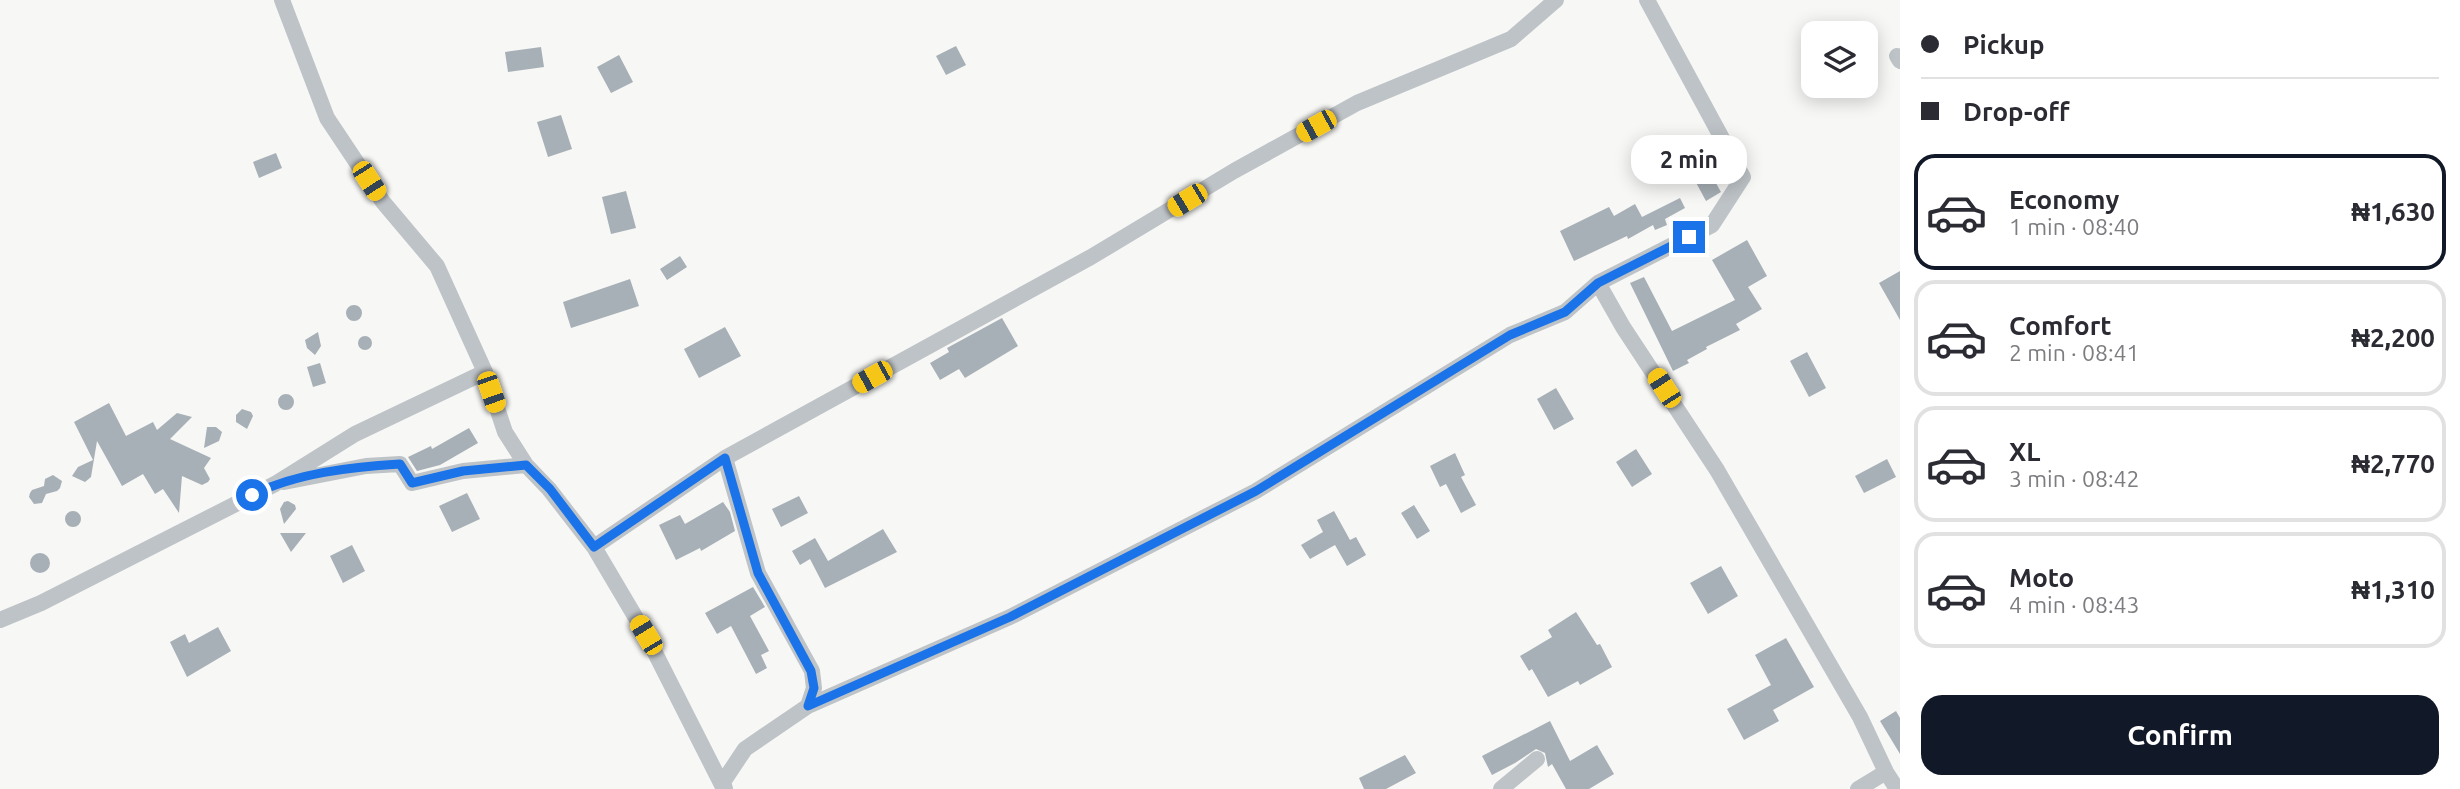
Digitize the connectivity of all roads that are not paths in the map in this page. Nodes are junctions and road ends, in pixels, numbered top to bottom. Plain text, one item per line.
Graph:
1 (282, 0) edge
2 (1556, 0) edge
3 (1647, 0) edge
4 (1598, 283) junction
5 (485, 372) junction
6 (725, 458) junction
7 (526, 465) junction
8 (275, 484) junction
9 (594, 547) junction
10 (0, 620) edge
11 (808, 706) junction
12 (1537, 759) dead end
13 (1886, 772) junction
14 (725, 789) edge
15 (1502, 789) edge
16 (1858, 789) edge
17 (1898, 789) edge

1 - 5 street
2 - 6 street
3 - 4 street
4 - 11 street
4 - 13 street
5 - 7 street
5 - 8 street
6 - 9 street
6 - 11 street
7 - 8 street
7 - 9 street
8 - 10 street
9 - 14 street
11 - 14 street
12 - 15 street
13 - 16 street
13 - 17 street

